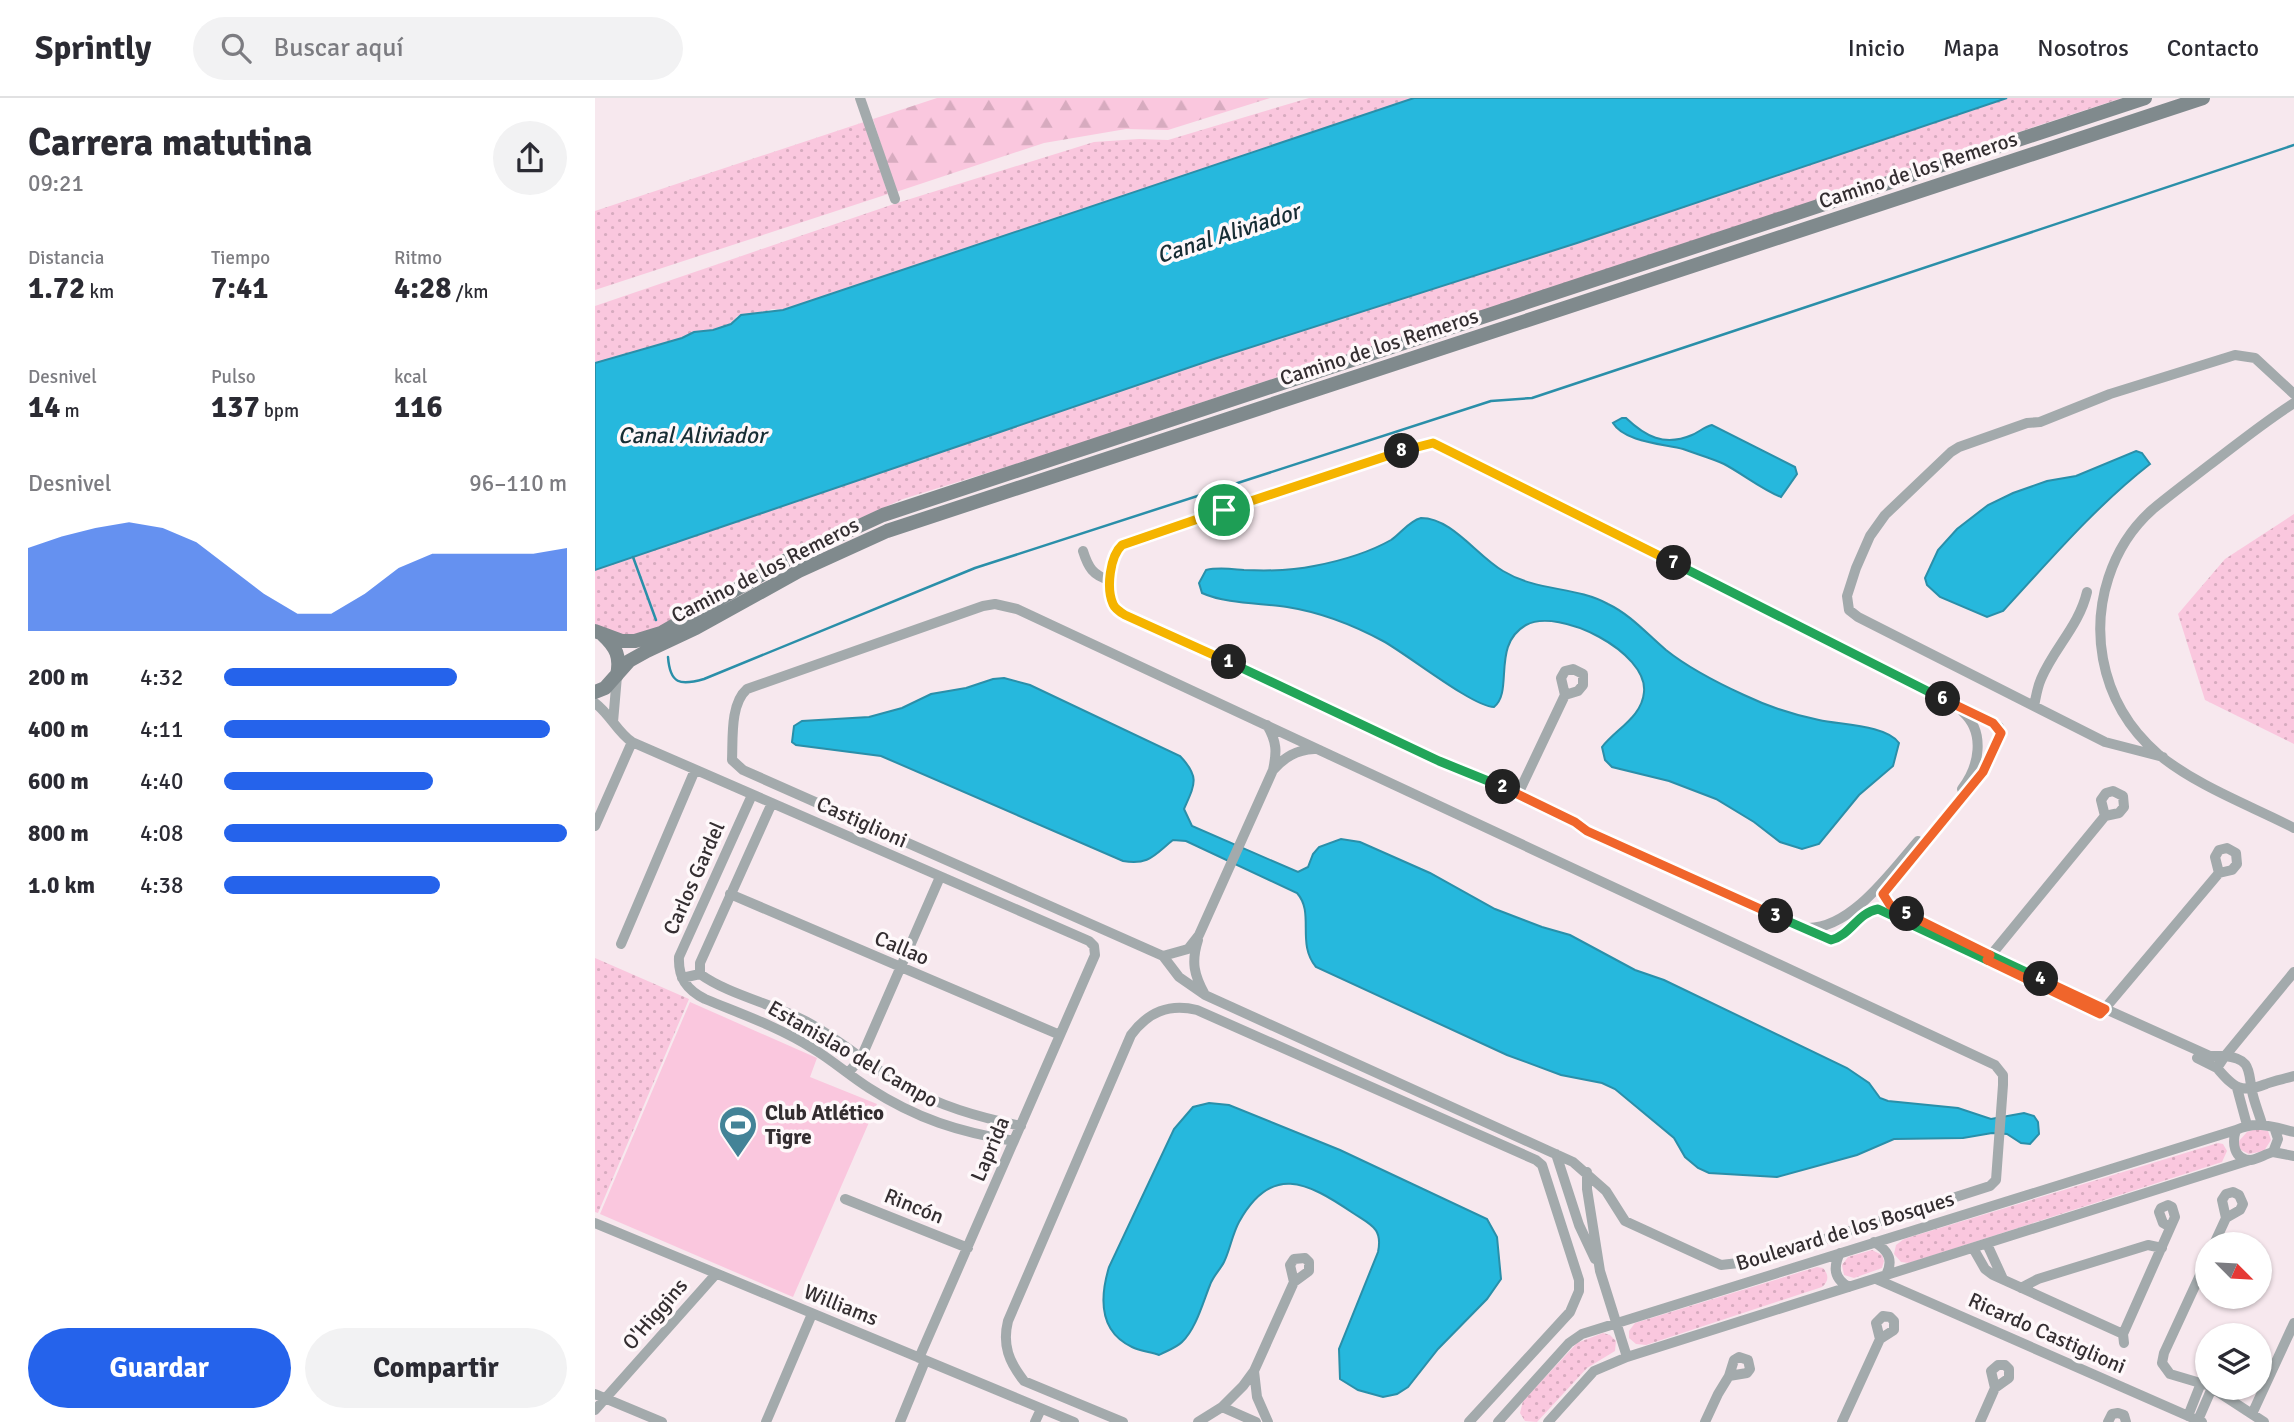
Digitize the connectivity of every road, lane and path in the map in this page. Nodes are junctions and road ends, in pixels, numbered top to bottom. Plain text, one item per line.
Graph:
1 (860, 98) edge
2 (2145, 98) edge
3 (2203, 98) edge
4 (895, 199) dead end
5 (2294, 394) edge
6 (2294, 403) edge
7 (1083, 551) dead end
8 (1110, 580) junction
9 (2087, 592) dead end
10 (598, 632) edge
11 (617, 676) junction
12 (595, 692) edge
13 (1565, 695) dead end
14 (595, 703) edge
15 (1956, 705) junction
16 (2034, 706) junction
17 (613, 722) junction
18 (1267, 725) junction
19 (632, 742) junction
20 (1317, 749) junction
21 (2162, 757) junction
22 (695, 769) junction
23 (1273, 770) junction
24 (1518, 794) junction
25 (752, 795) junction
26 (772, 803) junction
27 (2105, 816) dead end
28 (595, 826) edge
29 (2294, 828) edge
30 (2219, 873) dead end
31 (940, 877) junction
32 (730, 894) junction
33 (1881, 894) junction
34 (1863, 901) junction
35 (1874, 910) junction
36 (1804, 928) junction
37 (1199, 935) junction
38 (621, 944) dead end
39 (1095, 955) joint
40 (1163, 956) junction
41 (1989, 957) junction
42 (900, 968) junction
43 (2294, 972) edge
44 (701, 974) junction
45 (682, 978) junction
46 (1205, 995) junction
47 (2102, 1011) junction
48 (1060, 1035) junction
49 (2242, 1035) junction
50 (2225, 1056) junction
51 (861, 1058) junction
52 (2241, 1060) junction
53 (2217, 1068) junction
54 (848, 1073) junction
55 (2251, 1075) junction
56 (2294, 1076) edge
57 (2269, 1082) junction
58 (2237, 1088) junction
59 (2251, 1089) junction
60 (2262, 1124) junction
61 (1021, 1125) junction
62 (2274, 1127) junction
63 (2241, 1128) junction
64 (2294, 1132) edge
65 (1014, 1141) junction
66 (2273, 1152) junction
67 (1556, 1154) junction
68 (2294, 1156) edge
69 (2250, 1160) junction
70 (1587, 1172) junction
71 (845, 1199) dead end
72 (2226, 1218) dead end
73 (595, 1223) edge
74 (2170, 1227) dead end
75 (2220, 1232) edge
76 (1874, 1242) junction
77 (1987, 1244) junction
78 (968, 1248) junction
79 (1973, 1248) junction
80 (2162, 1248) junction
81 (1840, 1253) junction
82 (1600, 1271) junction
83 (716, 1274) junction
84 (1881, 1277) junction
85 (2004, 1281) junction
86 (1294, 1282) dead end
87 (2195, 1286) edge
88 (1849, 1287) junction
89 (2021, 1288) junction
90 (812, 1314) junction
91 (2294, 1323) edge
92 (1616, 1324) junction
93 (1880, 1339) dead end
94 (1627, 1357) junction
95 (922, 1360) junction
96 (1254, 1371) junction
97 (1730, 1376) dead end
98 (2195, 1381) edge
99 (1995, 1388) dead end
100 (595, 1394) edge
101 (606, 1398) junction
102 (2200, 1400) edge
103 (2206, 1400) edge
104 (2230, 1400) edge
105 (1221, 1406) junction
106 (1041, 1409) junction
107 (595, 1410) edge
108 (1507, 1412) junction
109 (2252, 1414) junction
110 (2196, 1419) edge
111 (662, 1422) edge
112 (766, 1422) edge
113 (900, 1422) edge
114 (1035, 1422) edge
115 (1074, 1422) edge
116 (1123, 1422) edge
117 (1198, 1422) edge
118 (1256, 1422) edge
119 (1268, 1422) edge
120 (1469, 1422) edge
121 (1498, 1422) edge
122 (1517, 1422) edge
123 (1549, 1422) edge
124 (1705, 1422) edge
125 (1842, 1422) edge
126 (1980, 1422) edge
127 (2108, 1422) edge
128 (2126, 1422) edge
129 (2265, 1422) edge

1 - 4 street
2 - 10 main road, Camino de los Remeros
3 - 11 main road, Camino de los Remeros
5 - 16 street
6 - 21 street
7 - 8 street
8 - 15 street
8 - 24 street
9 - 16 street
10 - 11 main road
11 - 12 main road, Camino de los Remeros
11 - 17 street
13 - 24 street
14 - 17 street, Castiglioni
15 - 33 street
15 - 33 street
16 - 21 street
17 - 19 street, Castiglioni
18 - 20 street
18 - 23 street
18 - 40 street
19 - 22 street, Castiglioni
19 - 28 street
20 - 23 street
20 - 70 street
21 - 29 street
22 - 25 street, Castiglioni
22 - 38 street
23 - 37 street
24 - 36 street
25 - 26 street, Castiglioni
25 - 45 street, Carlos Gardel
26 - 31 street, Castiglioni
26 - 32 street, Carlos Gardel
27 - 41 street
30 - 47 street
31 - 39 street, Castiglioni
31 - 42 street
32 - 42 street, Callao
32 - 44 street, Carlos Gardel
33 - 34 street
33 - 35 street
33 - 41 street
34 - 35 street
34 - 36 street
35 - 36 street
35 - 41 street
37 - 40 street
37 - 46 street
39 - 48 street, Laprida
40 - 46 street
41 - 47 street
42 - 48 street, Callao
42 - 51 street
43 - 49 street
44 - 45 street
44 - 51 street, Estanislao del Campo
45 - 54 street, Estanislao del Campo
46 - 67 street
47 - 50 street
47 - 53 street
48 - 61 street, Laprida
49 - 50 street
49 - 52 street
50 - 52 street
50 - 53 street
51 - 54 street
51 - 61 street, Estanislao del Campo
52 - 55 street
53 - 58 street
54 - 65 street, Estanislao del Campo
55 - 57 street
55 - 59 street
56 - 57 street
57 - 59 street
58 - 59 street
58 - 63 street
59 - 60 street
60 - 62 street
60 - 63 street
61 - 65 street, Laprida
62 - 64 street
62 - 66 street
63 - 69 street
63 - 76 street, Boulevard de los Bosques
65 - 78 street, Laprida
66 - 68 street
66 - 69 street
67 - 70 street
67 - 82 street
69 - 77 street
70 - 82 street
71 - 78 street, Rincón
72 - 75 street
73 - 83 street, Williams
74 - 80 street
76 - 81 street, Boulevard de los Bosques
76 - 84 street
77 - 79 street
77 - 85 street
78 - 95 street, Laprida
79 - 84 street
79 - 85 street
80 - 89 street
80 - 89 street
81 - 88 street
81 - 92 street, Boulevard de los Bosques
82 - 92 street
83 - 90 street, Williams
83 - 101 street, O'Higgins
84 - 88 street
84 - 110 street, Ricardo Castiglioni
85 - 89 street
86 - 96 street
87 - 98 street
88 - 94 street
90 - 95 street, Williams
90 - 112 street
91 - 109 street
92 - 94 street
92 - 108 street, Boulevard de los Bosques
93 - 125 street
94 - 123 street
95 - 106 street, Williams
95 - 113 street, Laprida
96 - 105 street
96 - 119 street
97 - 124 street
99 - 126 street
100 - 101 street
101 - 107 street, O'Higgins
101 - 111 street
102 - 110 street
103 - 110 street
104 - 109 street
105 - 117 street
105 - 118 street
106 - 114 street
106 - 115 street, Williams
108 - 121 street, Boulevard de los Bosques
108 - 122 street
109 - 129 street
116 - 120 street
127 - 128 street

